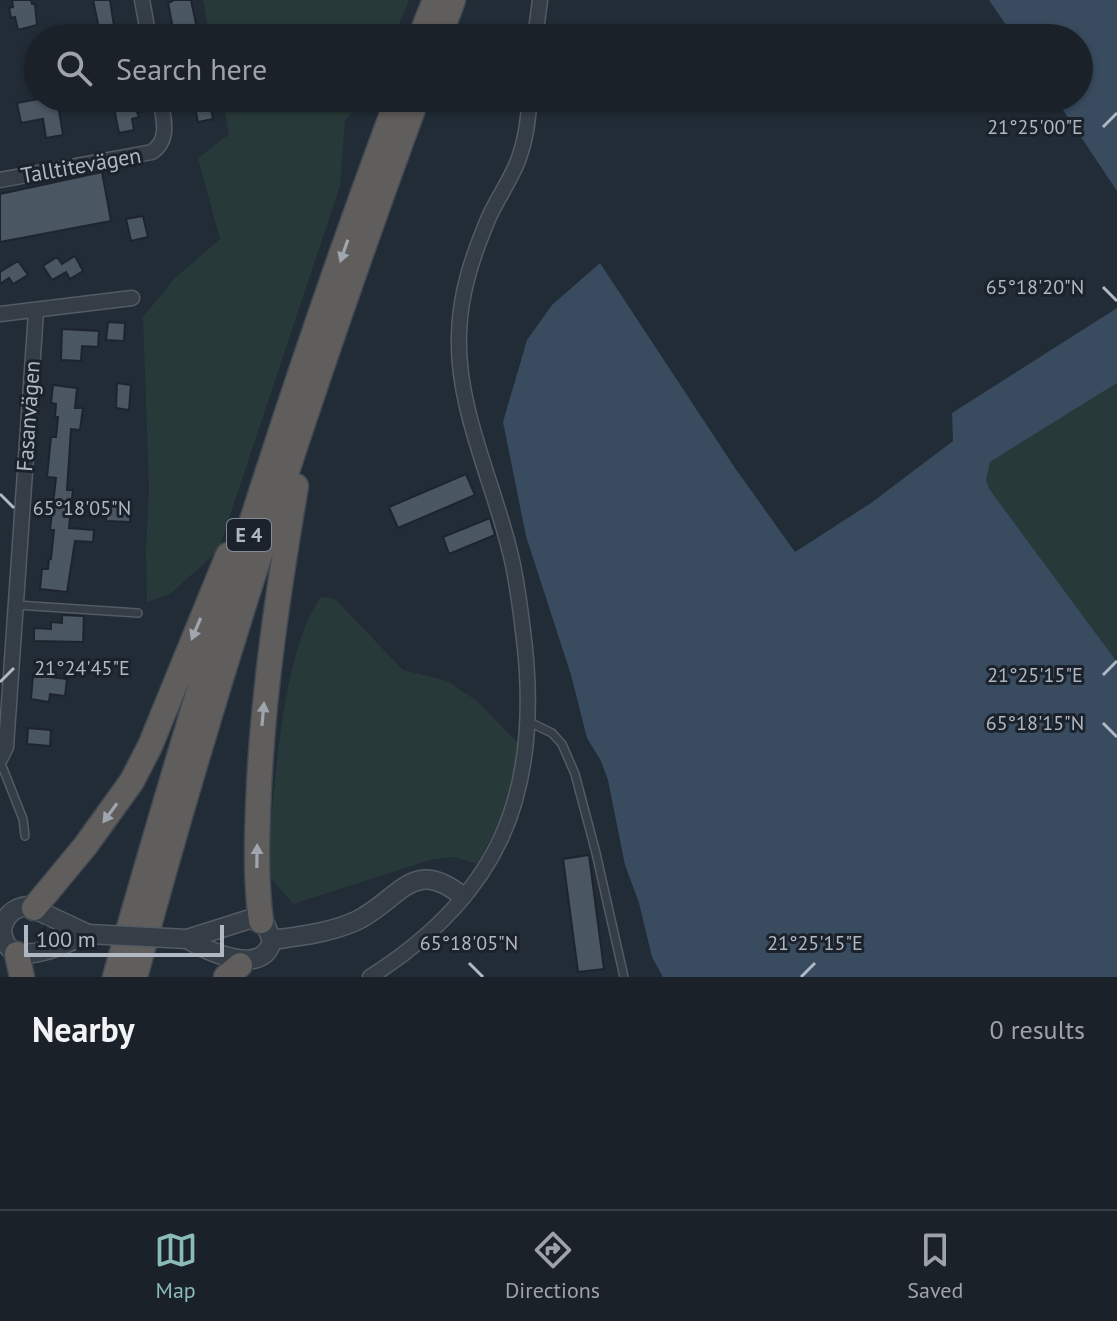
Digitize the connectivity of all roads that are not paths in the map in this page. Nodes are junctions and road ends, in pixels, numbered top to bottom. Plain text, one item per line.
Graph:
1 (142, 0) edge
2 (435, 0) edge
3 (453, 0) edge
4 (540, 0) edge
5 (146, 24) edge
6 (426, 24) edge
7 (444, 24) edge
8 (537, 24) edge
9 (162, 112) edge
10 (394, 112) edge
11 (412, 112) edge
12 (528, 112) edge
13 (0, 180) edge
14 (132, 298) dead end
15 (36, 312) junction
16 (0, 314) edge
17 (300, 406) junction
18 (16, 605) junction
19 (138, 613) dead end
20 (527, 721) junction
21 (0, 760) edge
22 (25, 836) dead end
23 (462, 896) junction
24 (34, 908) junction
25 (266, 930) junction
26 (1, 934) edge
27 (88, 934) junction
28 (187, 939) junction
29 (19, 965) edge
30 (233, 971) edge
31 (115, 977) edge
32 (135, 977) edge
33 (370, 977) edge
34 (624, 977) edge

1 - 5 street
2 - 6 highway
3 - 7 highway
4 - 8 street
9 - 13 street, Talltitevägen
10 -> 17 highway, E 4
11 - 17 highway, E 4
12 - 20 street
14 - 15 street
15 - 16 street
15 - 18 street, Fasanvägen
17 -> 24 highway
25 -> 17 highway
17 - 31 highway, E 4
17 - 32 highway, E 4
18 - 19 lane
18 - 21 street, Fasanvägen
20 - 23 street
20 - 34 lane
21 - 22 lane
23 - 25 street
23 - 33 street
24 - 26 street
24 - 27 street
25 - 28 street
25 - 30 street
26 - 29 street
27 - 28 street, bridge
27 - 29 street
28 - 30 street

